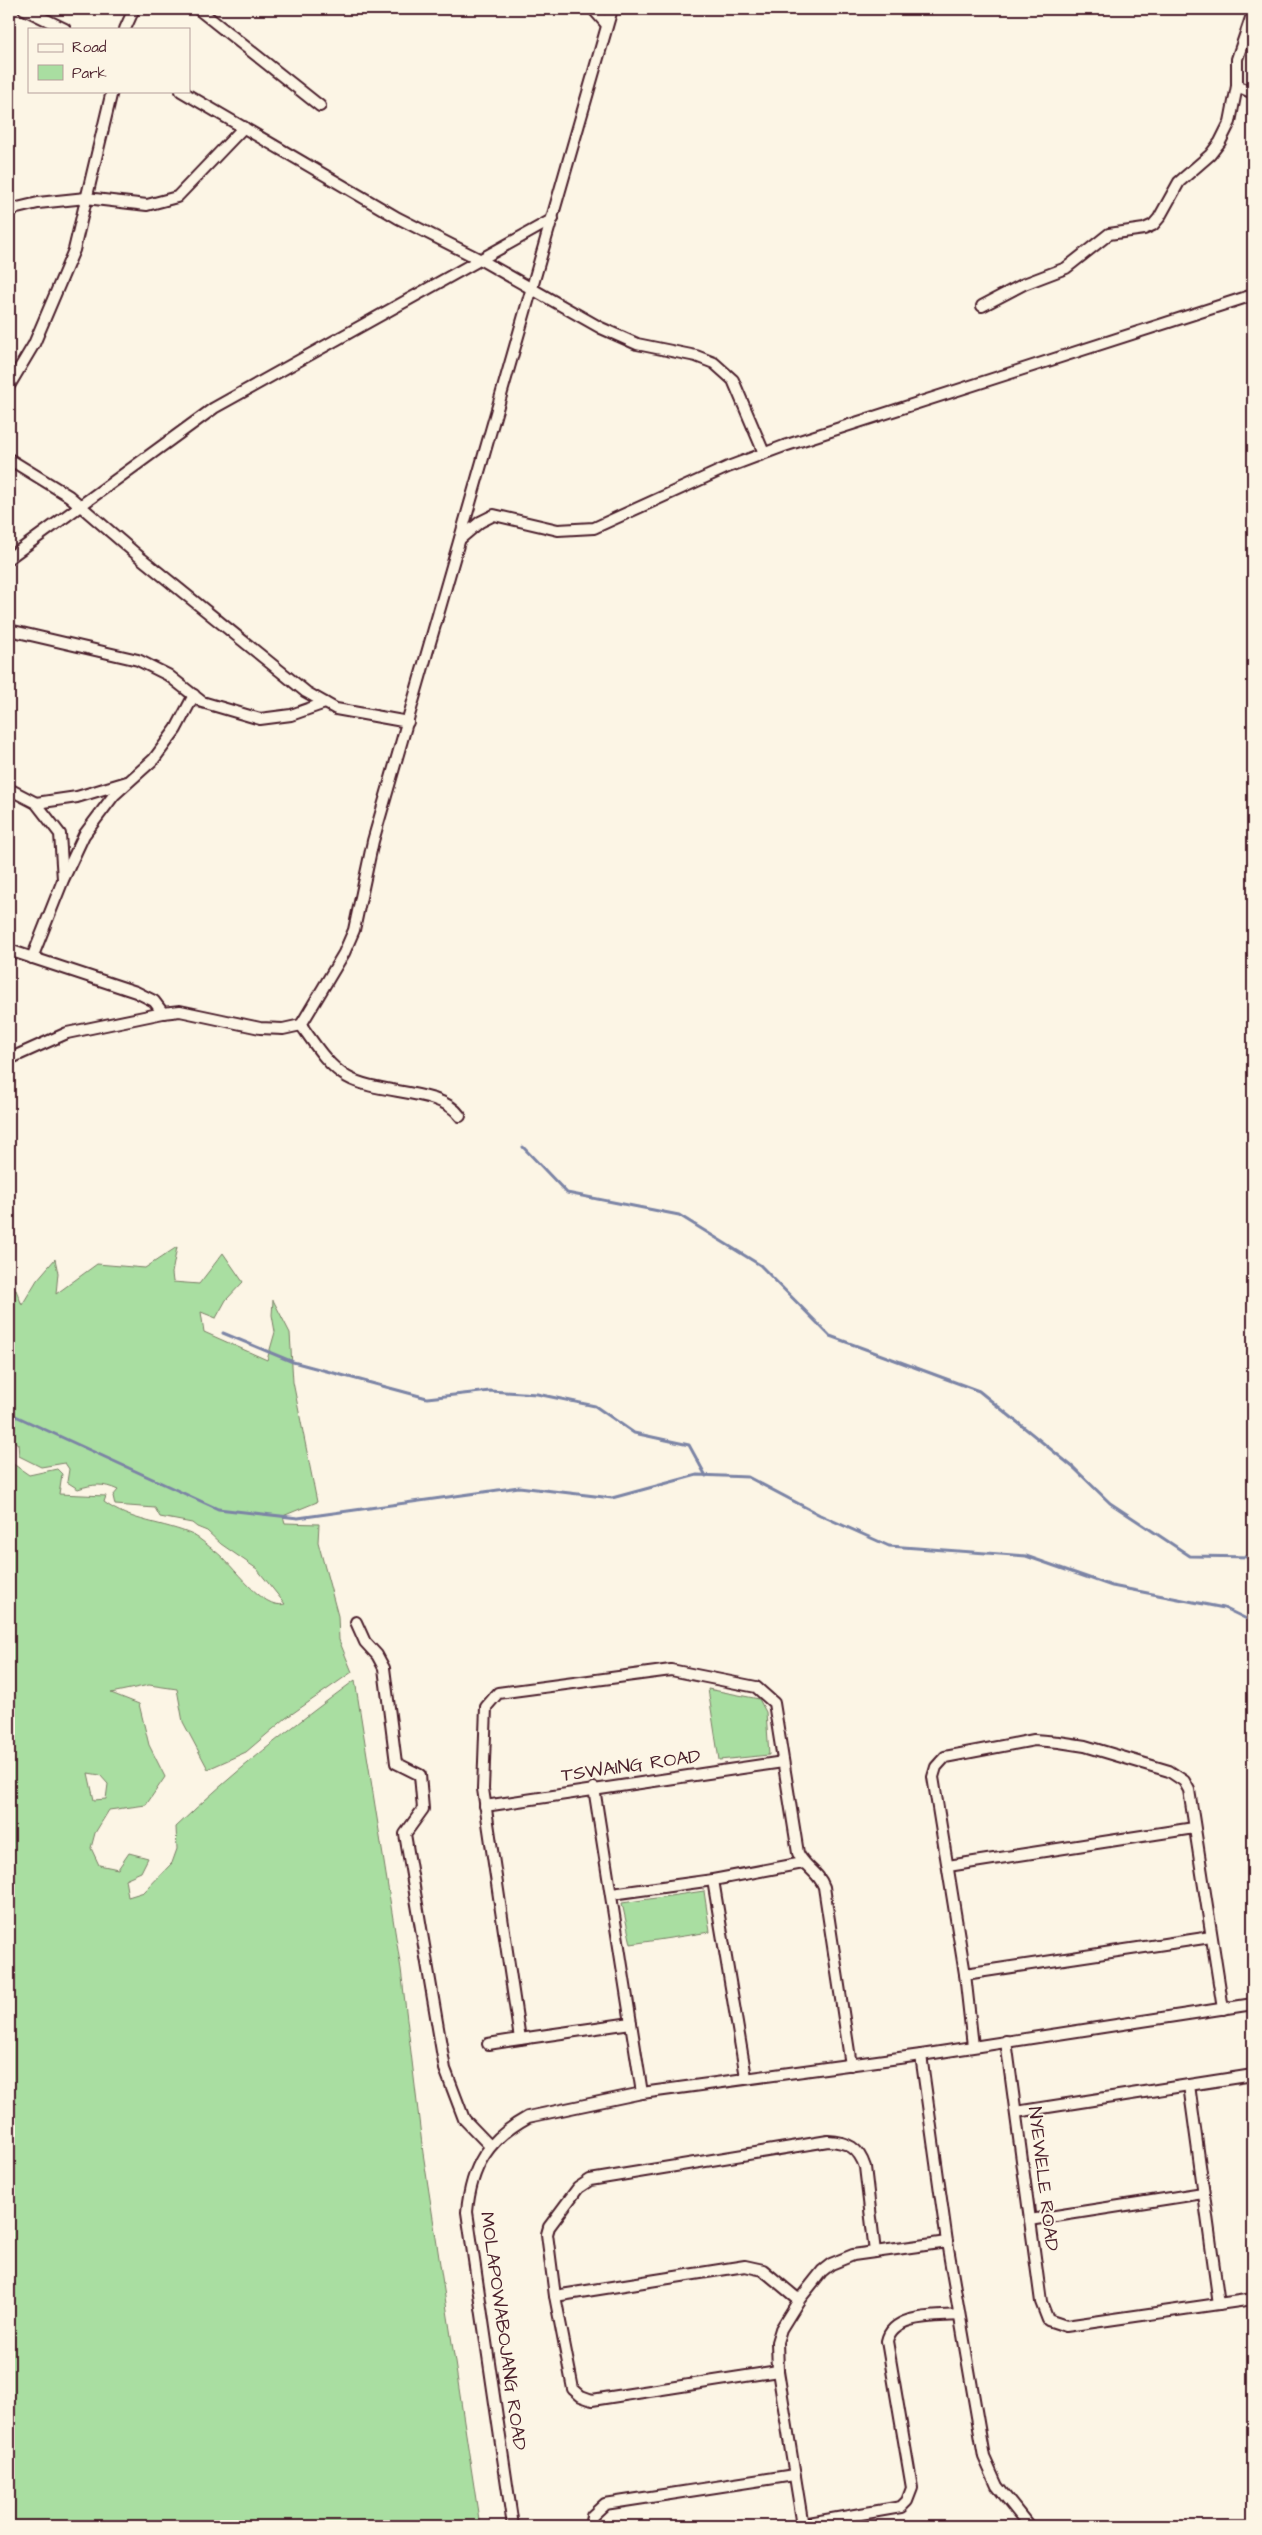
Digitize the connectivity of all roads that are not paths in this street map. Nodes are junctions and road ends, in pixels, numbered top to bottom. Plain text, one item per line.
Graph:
1 (24, 9) edge
2 (134, 9) edge
3 (198, 9) edge
4 (594, 9) edge
5 (612, 9) edge
6 (1253, 12) edge
7 (607, 25) junction
8 (62, 28) edge
9 (126, 28) edge
10 (1237, 86) junction
11 (112, 92) edge
12 (183, 92) edge
13 (1253, 93) edge
14 (320, 106) dead end
15 (244, 127) junction
16 (86, 198) junction
17 (9, 210) edge
18 (553, 220) junction
19 (481, 260) junction
20 (533, 289) junction
21 (1253, 296) edge
22 (982, 306) dead end
23 (9, 386) edge
24 (764, 453) junction
25 (9, 459) edge
26 (80, 506) junction
27 (460, 539) junction
28 (9, 558) edge
29 (9, 630) edge
30 (194, 695) junction
31 (325, 703) junction
32 (408, 722) junction
33 (130, 780) junction
34 (9, 789) edge
35 (36, 803) junction
36 (63, 880) junction
37 (9, 950) edge
38 (32, 958) junction
39 (163, 1013) junction
40 (301, 1025) junction
41 (9, 1059) edge
42 (460, 1116) dead end
43 (356, 1622) dead end
44 (783, 1762) junction
45 (594, 1788) junction
46 (485, 1806) junction
47 (1194, 1828) junction
48 (803, 1864) junction
49 (948, 1866) junction
50 (714, 1880) junction
51 (612, 1894) junction
52 (1211, 1937) junction
53 (965, 1974) junction
54 (1253, 2004) edge
55 (1222, 2009) junction
56 (631, 2023) junction
57 (520, 2039) junction
58 (1006, 2041) junction
59 (488, 2044) dead end
60 (973, 2046) junction
61 (921, 2055) junction
62 (851, 2065) junction
63 (1253, 2075) edge
64 (746, 2077) junction
65 (1189, 2085) junction
66 (642, 2093) junction
67 (1016, 2112) junction
68 (490, 2146) junction
69 (1203, 2193) junction
70 (1030, 2220) junction
71 (947, 2242) junction
72 (875, 2252) junction
73 (555, 2296) junction
74 (1253, 2299) edge
75 (799, 2300) junction
76 (1219, 2304) junction
77 (960, 2315) junction
78 (778, 2370) junction
79 (794, 2475) junction
80 (803, 2525) edge
81 (512, 2526) edge
82 (590, 2526) edge
83 (1028, 2526) edge

1 - 8 street
2 - 9 street
3 - 14 street
4 - 7 street
5 - 7 street
6 - 10 street
7 - 18 street
10 - 13 street
10 - 22 street
11 - 16 street
12 - 15 street
15 - 16 street
15 - 19 street
16 - 17 street
16 - 23 street
18 - 19 street
18 - 20 street
19 - 20 street
19 - 26 street
20 - 24 street
20 - 27 street
21 - 24 street
24 - 27 street
25 - 26 street
26 - 28 street
26 - 31 street
27 - 32 street
29 - 30 street
30 - 31 street
30 - 33 street
31 - 32 street
32 - 40 street
33 - 35 street
33 - 36 street
34 - 35 street
35 - 36 street
36 - 38 street
37 - 38 street
38 - 39 street
39 - 40 street
39 - 41 street
40 - 42 street
43 - 68 street
44 - 45 street, TSWAING ROAD
44 - 46 street
44 - 48 street
45 - 46 street, TSWAING ROAD
45 - 51 street
46 - 57 street
47 - 49 street
47 - 49 street
47 - 52 street
48 - 50 street
48 - 62 street
49 - 53 street
50 - 51 street
50 - 64 street
51 - 56 street
52 - 53 street
52 - 55 street
53 - 60 street
54 - 55 street, MOLAPOWABOJANG ROAD
55 - 58 street, MOLAPOWABOJANG ROAD
56 - 57 street
56 - 66 street
57 - 59 street
58 - 60 street, MOLAPOWABOJANG ROAD
58 - 67 street, NYEWELE ROAD
60 - 61 street, MOLAPOWABOJANG ROAD
61 - 62 street, MOLAPOWABOJANG ROAD
61 - 71 street
62 - 64 street, MOLAPOWABOJANG ROAD
63 - 65 street
64 - 66 street, MOLAPOWABOJANG ROAD
65 - 67 street
65 - 69 street
66 - 68 street, MOLAPOWABOJANG ROAD
67 - 70 street, NYEWELE ROAD
68 - 81 street, MOLAPOWABOJANG ROAD
69 - 70 street
69 - 76 street
70 - 76 street, NYEWELE ROAD
71 - 72 street
71 - 77 street
72 - 73 street
72 - 75 street
73 - 75 street
73 - 78 street
74 - 76 street
75 - 78 street
77 - 80 street
77 - 83 street
78 - 79 street
79 - 80 street
79 - 82 street

